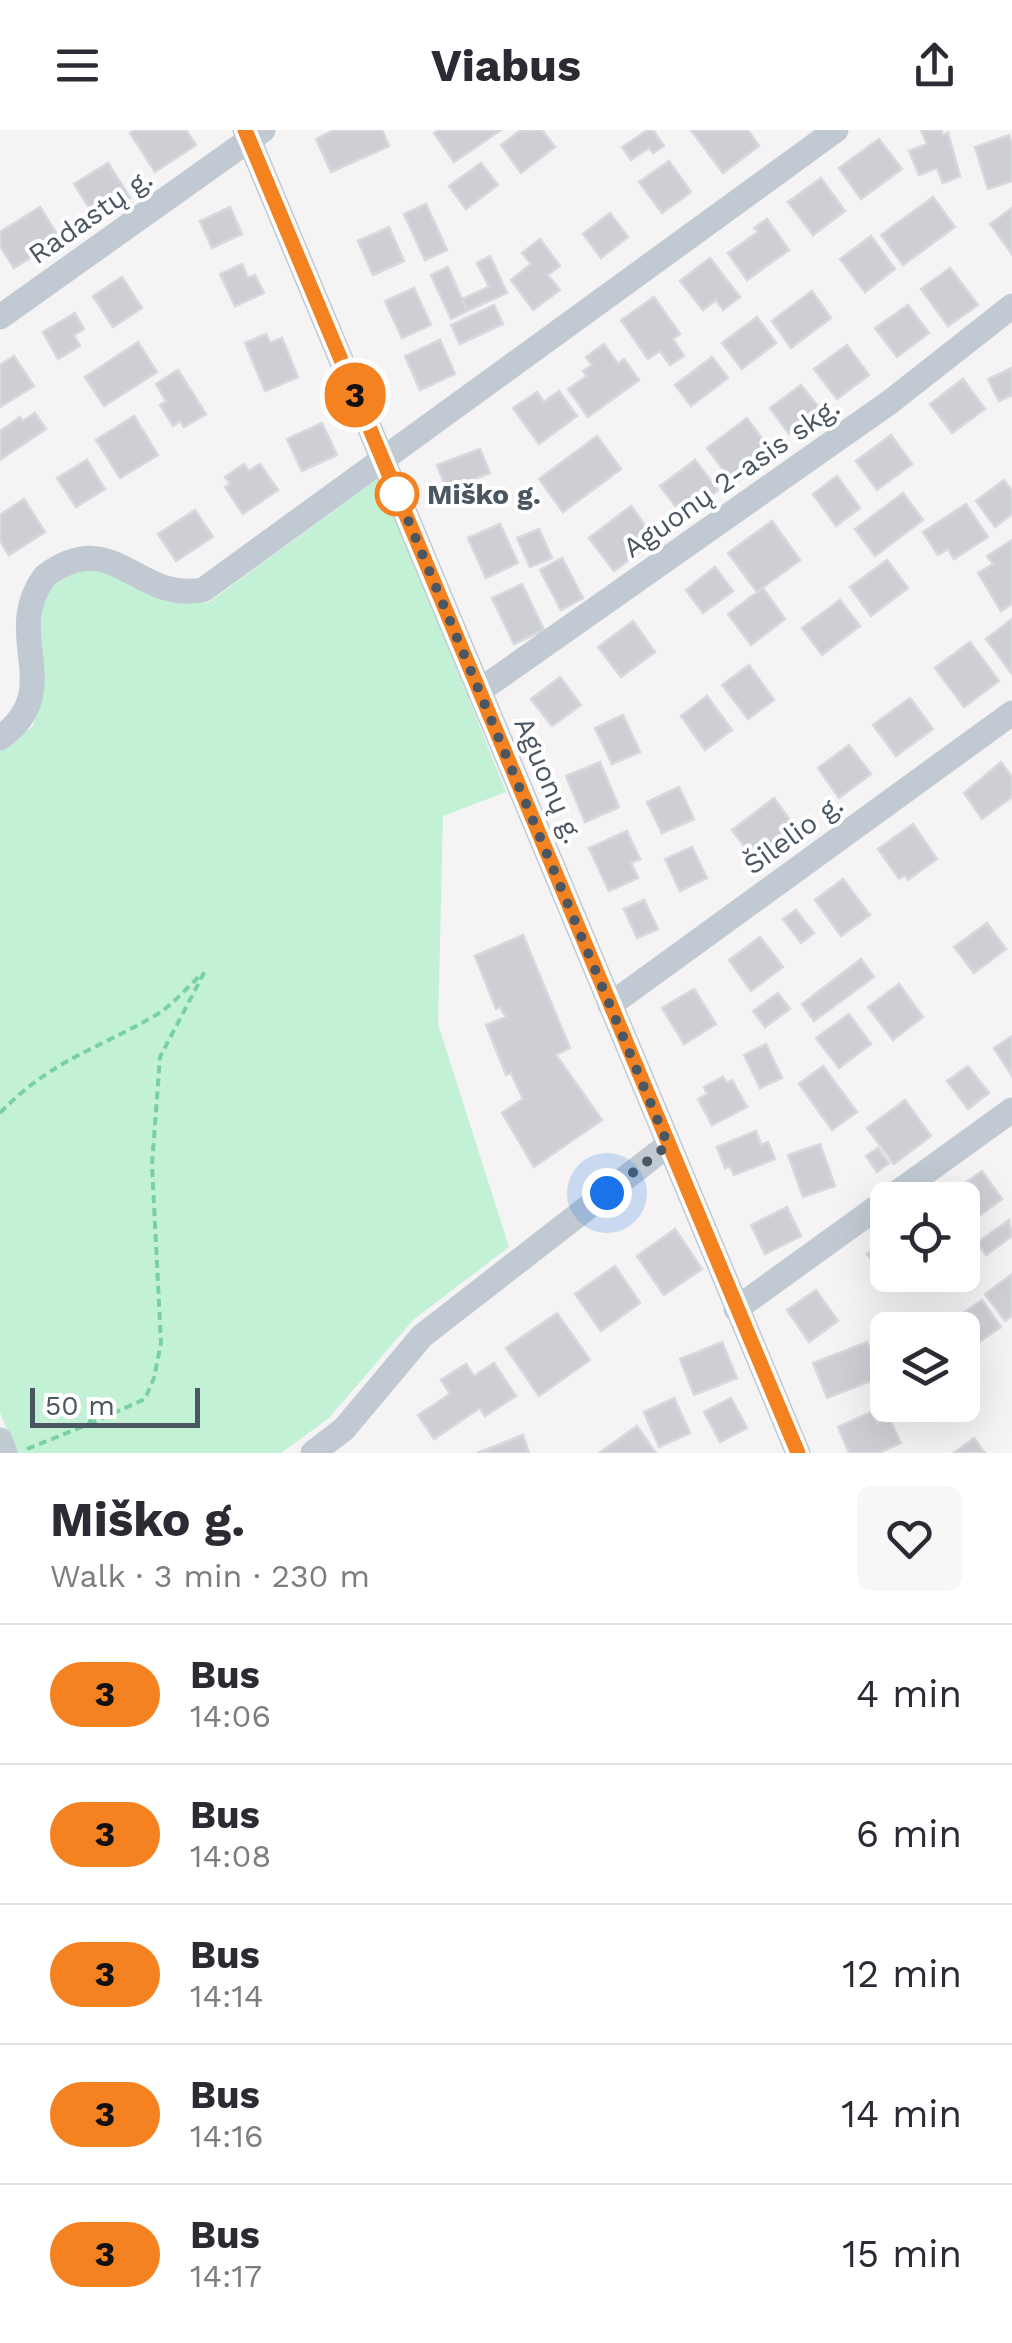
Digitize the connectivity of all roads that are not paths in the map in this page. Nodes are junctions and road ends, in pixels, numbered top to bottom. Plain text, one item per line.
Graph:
1 (836, 130) edge
2 (253, 133) edge
3 (1012, 306) edge
4 (0, 317) edge
5 (382, 458) junction
6 (479, 691) junction
7 (1012, 712) edge
8 (0, 738) edge
9 (610, 1004) junction
10 (1012, 1110) edge
11 (668, 1145) junction
12 (736, 1309) junction
13 (0, 1440) edge
14 (6, 1453) edge
15 (313, 1453) edge
16 (798, 1453) edge

1 - 5 street
2 - 4 street, Radastų g.
2 - 5 street, Aguonų g.
3 - 6 street, Aguonų 2-asis skg.
5 - 6 street, Aguonų g.
5 - 8 street
6 - 9 street, Aguonų g.
7 - 9 street, Šilelio g.
9 - 11 street, Aguonų g.
10 - 12 street
11 - 12 street, Aguonų g.
11 - 15 street
12 - 16 street, Aguonų g.
13 - 14 street

